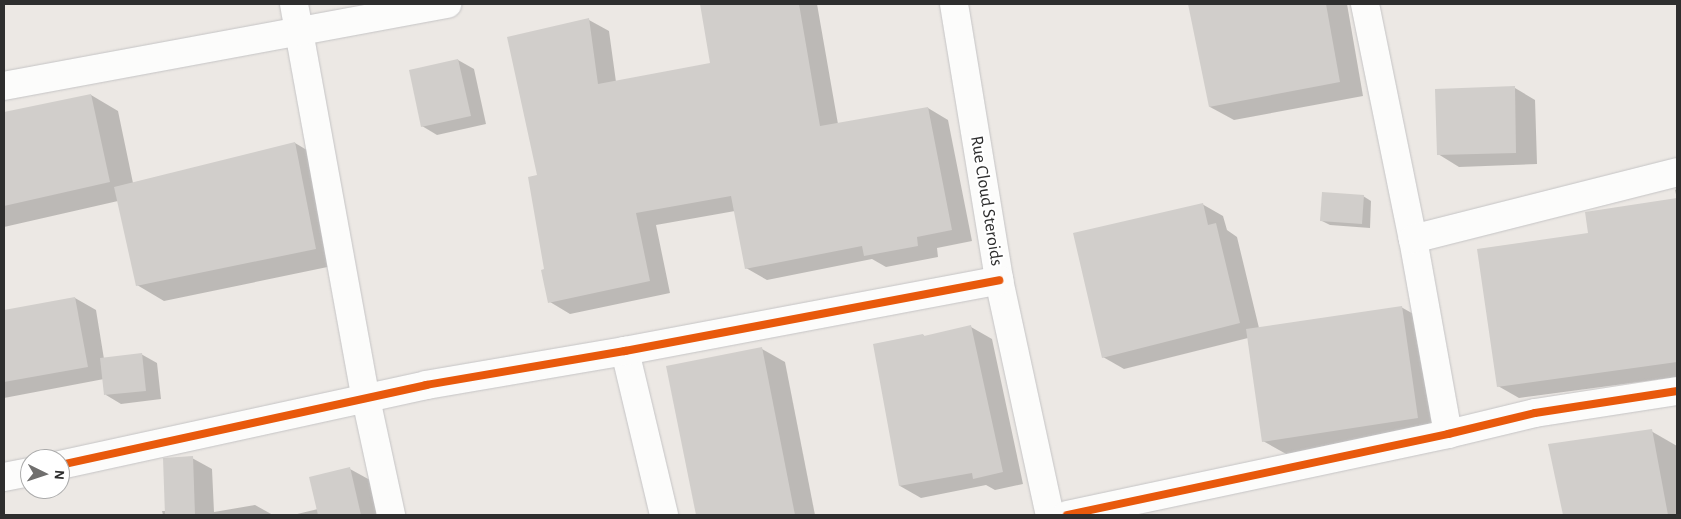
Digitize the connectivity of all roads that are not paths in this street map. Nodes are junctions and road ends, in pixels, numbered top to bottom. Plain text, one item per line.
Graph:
1 (294, 4) edge
2 (447, 4) edge
3 (954, 4) edge
4 (1365, 4) edge
5 (299, 30) junction
6 (4, 86) edge
7 (1677, 172) edge
8 (1413, 239) junction
9 (999, 280) junction
10 (625, 351) junction
11 (1677, 391) edge
12 (366, 399) junction
13 (1448, 434) junction
14 (70, 463) edge
15 (20, 474) edge
16 (4, 477) edge
17 (391, 515) edge
18 (664, 515) edge
19 (1050, 515) edge
20 (1067, 515) edge

1 - 5 street
2 - 5 street
3 - 9 street, Rue Cloud Steroids
4 - 8 street
5 - 6 street
5 - 12 street
7 - 8 street
8 - 13 street
9 - 10 street
9 - 19 street, Rue Cloud Steroids
10 - 12 street
10 - 18 street
11 - 13 street
12 - 14 street
12 - 17 street
13 - 20 street
15 - 16 street

